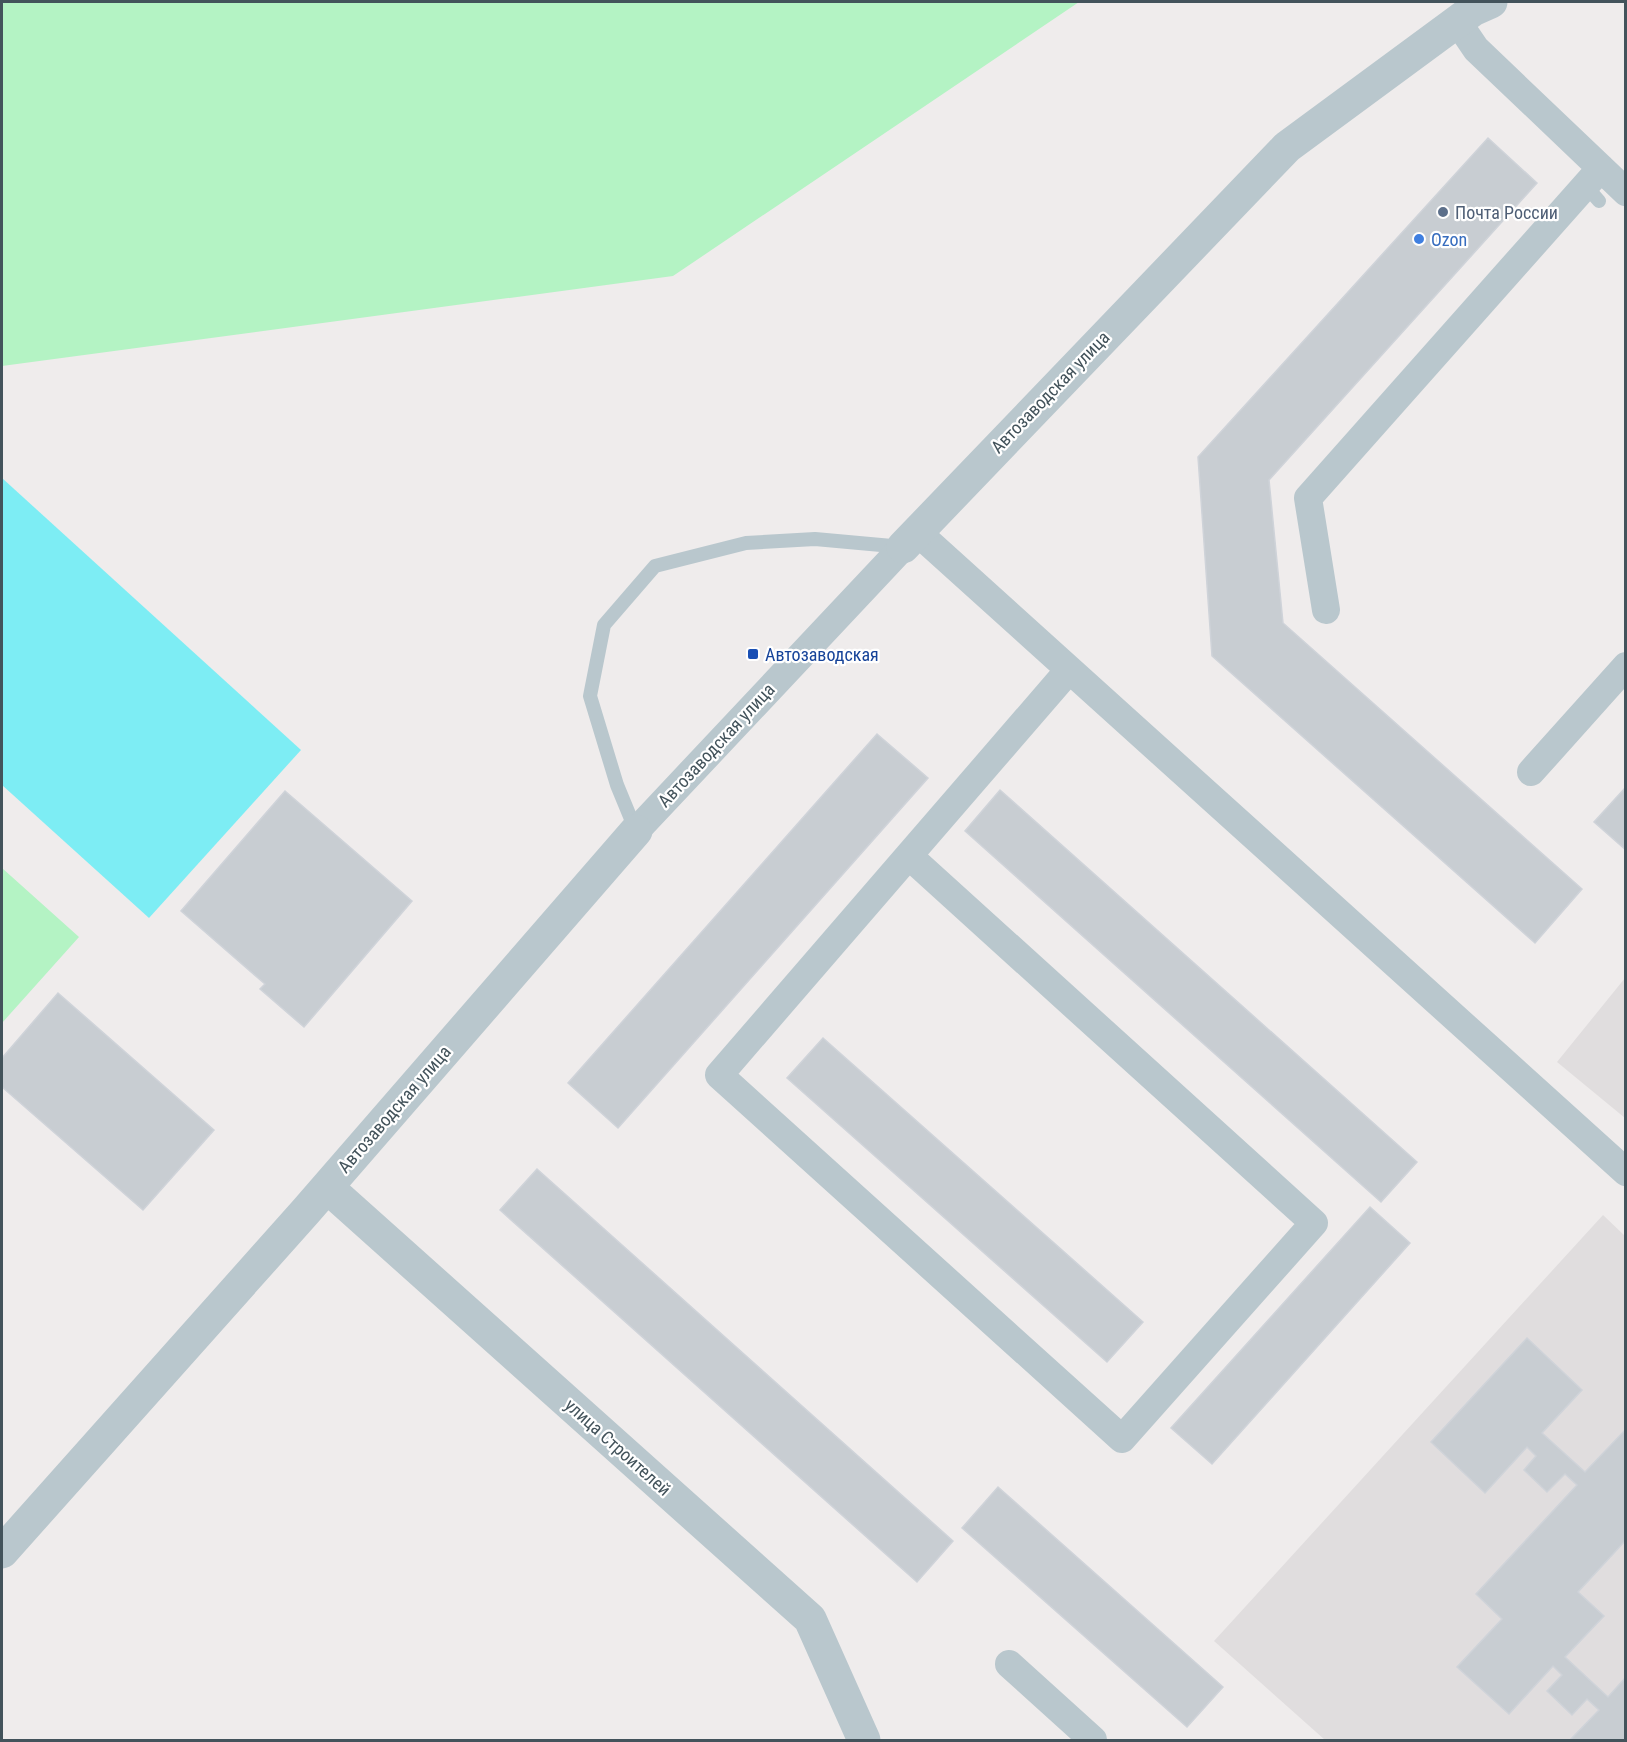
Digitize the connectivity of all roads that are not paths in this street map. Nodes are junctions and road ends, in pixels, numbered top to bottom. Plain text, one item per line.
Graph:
1 (1491, 2) edge
2 (1457, 21) junction
3 (1603, 186) edge
4 (910, 539) junction
5 (1326, 610) dead end
6 (1626, 666) edge
7 (1069, 670) junction
8 (1531, 772) dead end
9 (636, 831) junction
10 (909, 856) junction
11 (1626, 1172) edge
12 (327, 1187) junction
13 (2, 1552) edge
14 (1009, 1664) dead end
15 (864, 1740) edge
16 (1094, 1740) edge

1 - 2 street, Автозаводская улица
2 - 3 street
2 - 4 street, Автозаводская улица
3 - 5 street
4 - 7 street
4 - 9 street, Автозаводская улица
4 - 9 lane
6 - 8 street
7 - 10 street
7 - 11 street
9 - 12 street, Автозаводская улица
10 - 10 street
12 - 13 street, Автозаводская улица
12 - 15 street, улица Строителей
14 - 16 street

